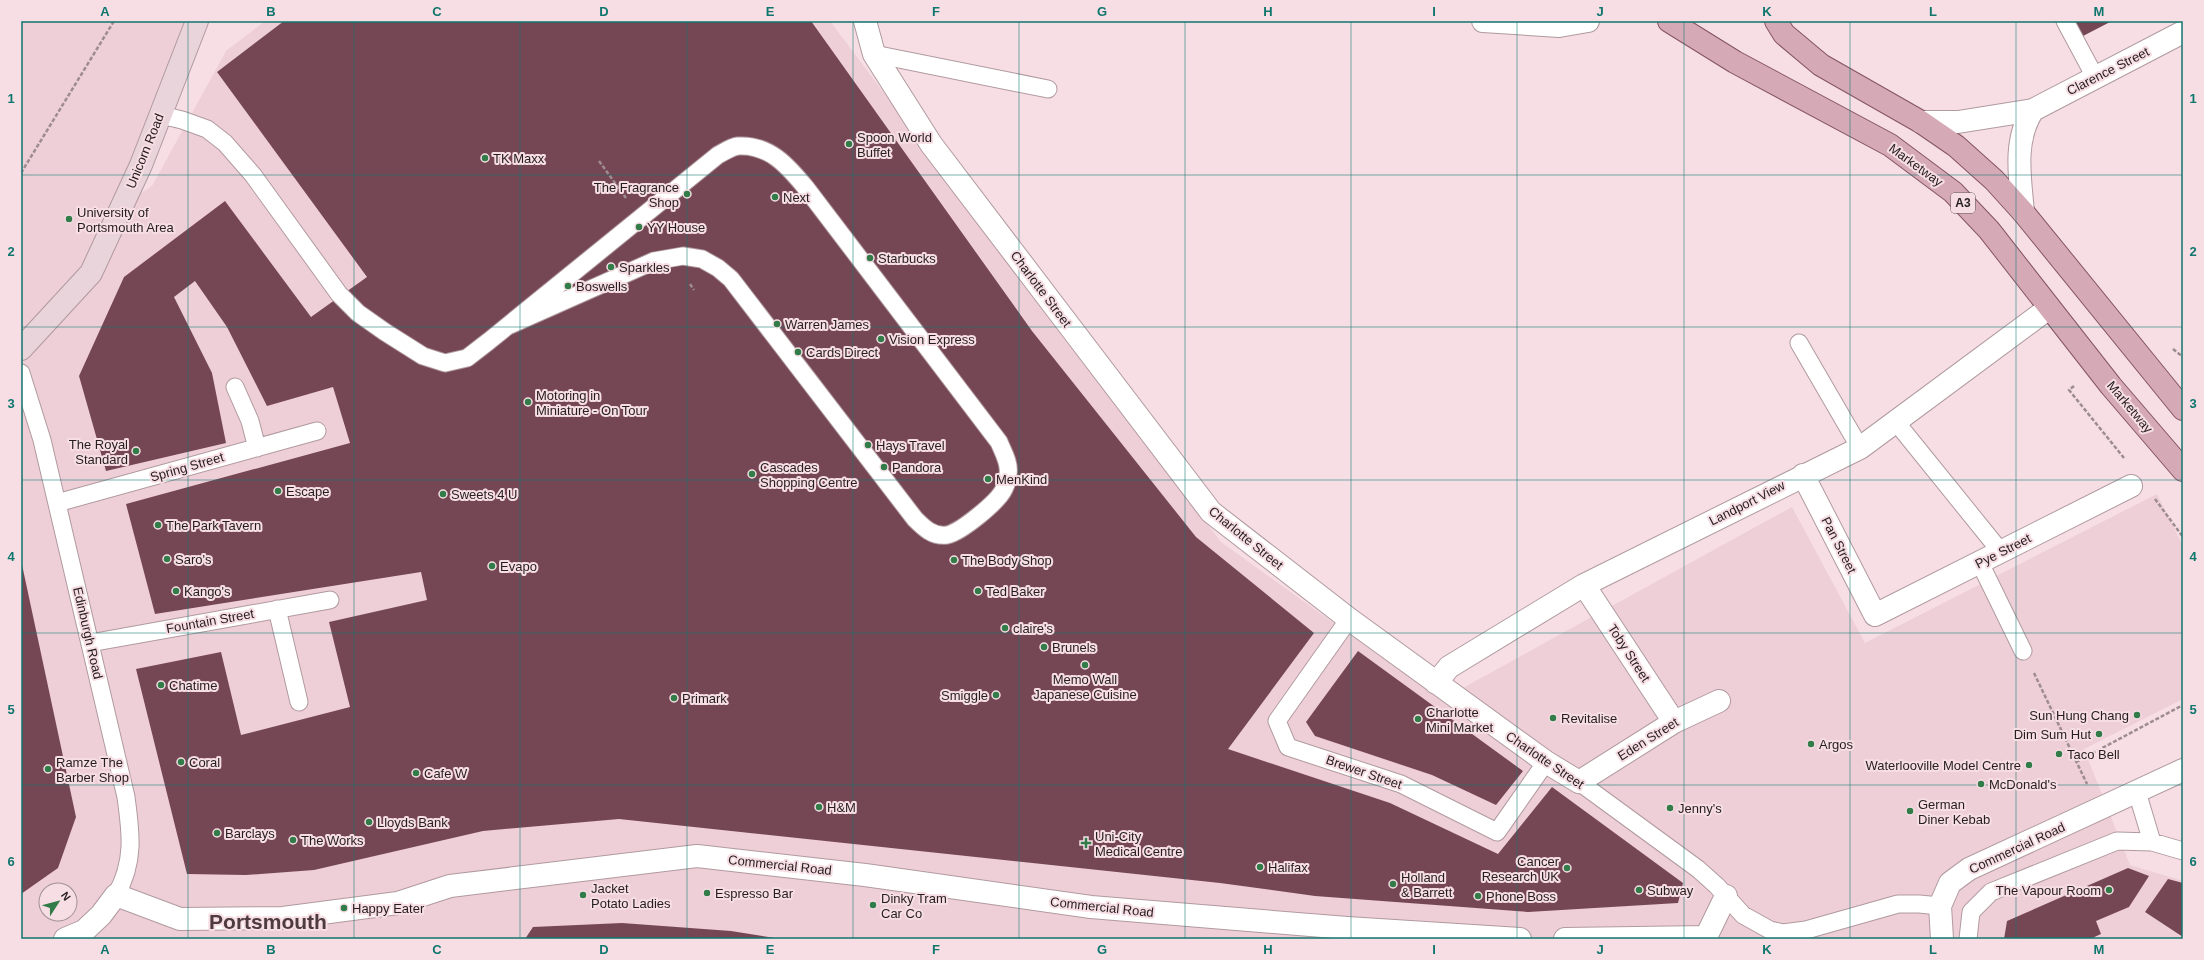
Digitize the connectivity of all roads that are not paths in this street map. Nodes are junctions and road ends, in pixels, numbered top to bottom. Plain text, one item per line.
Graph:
1 (197, 21) edge
2 (864, 21) edge
3 (1492, 21) edge
4 (1588, 21) edge
5 (1669, 21) edge
6 (1776, 21) edge
7 (2064, 21) edge
8 (2183, 32) edge
9 (874, 54) junction
10 (2095, 77) junction
11 (1048, 89) dead end
12 (2033, 110) junction
13 (161, 115) junction
14 (1921, 122) junction
15 (2023, 212) junction
16 (2049, 308) junction
17 (510, 325) junction
18 (1799, 343) dead end
19 (21, 349) edge
20 (21, 373) edge
21 (235, 387) dead end
22 (2182, 403) edge
23 (1896, 422) junction
24 (317, 431) dead end
25 (257, 448) junction
26 (1860, 448) junction
27 (2183, 470) edge
28 (1803, 475) junction
29 (2131, 486) dead end
30 (57, 503) junction
31 (2001, 552) junction
32 (1980, 562) junction
33 (1584, 584) junction
34 (330, 600) dead end
35 (277, 609) junction
36 (1875, 615) joint
37 (1348, 619) junction
38 (90, 643) junction
39 (2023, 651) road end
40 (1436, 683) junction
41 (1719, 701) dead end
42 (298, 702) dead end
43 (1674, 722) junction
44 (1546, 762) junction
45 (2183, 770) edge
46 (1579, 782) junction
47 (2137, 792) junction
48 (2152, 842) junction
49 (2183, 851) edge
50 (116, 895) junction
51 (1726, 896) junction
52 (1940, 906) junction
53 (65, 939) edge
54 (1520, 939) edge
55 (1565, 939) edge
56 (1942, 939) edge
57 (1968, 939) edge

1 - 13 street, Unicorn Road
2 - 9 street, Charlotte Street
3 - 4 street
5 - 16 main road, Marketway / A3
6 - 14 main road
7 - 10 lane
8 - 10 street, Clarence Street
9 - 11 lane
9 - 37 street, Charlotte Street
10 - 12 street, Clarence Street
12 - 14 street, Clarence Street
12 - 15 street
13 - 17 lane
13 - 19 street, Unicorn Road
14 - 15 main road
15 - 22 main road
16 - 23 street, Landport View
16 - 27 main road, Marketway / A3
17 - 17 lane
18 - 26 lane
20 - 30 lane, Edinburgh Road
21 - 25 lane
23 - 26 street, Landport View
23 - 31 lane
24 - 25 lane, Spring Street
25 - 30 lane, Spring Street
26 - 28 street, Landport View
28 - 33 street, Landport View
28 - 36 street, Pan Street
29 - 31 street, Pye Street
30 - 38 lane, Edinburgh Road
31 - 32 street, Pye Street
32 - 36 street, Pye Street
32 - 39 lane
33 - 40 street, Landport View
33 - 43 street, Toby Street
34 - 35 lane, Fountain Street
35 - 38 lane, Fountain Street
35 - 42 lane
37 - 40 street, Charlotte Street
37 - 44 lane, Brewer Street
38 - 50 lane, Edinburgh Road
40 - 44 street, Charlotte Street
41 - 43 street, Eden Street
43 - 46 street, Eden Street
44 - 46 street, Charlotte Street
45 - 47 street, Commercial Road
46 - 51 lane, Charlotte Street
47 - 48 lane
47 - 52 street, Commercial Road
48 - 49 lane
48 - 57 lane
50 - 53 street
50 - 54 street, Commercial Road
51 - 52 lane
51 - 55 street
52 - 56 street

